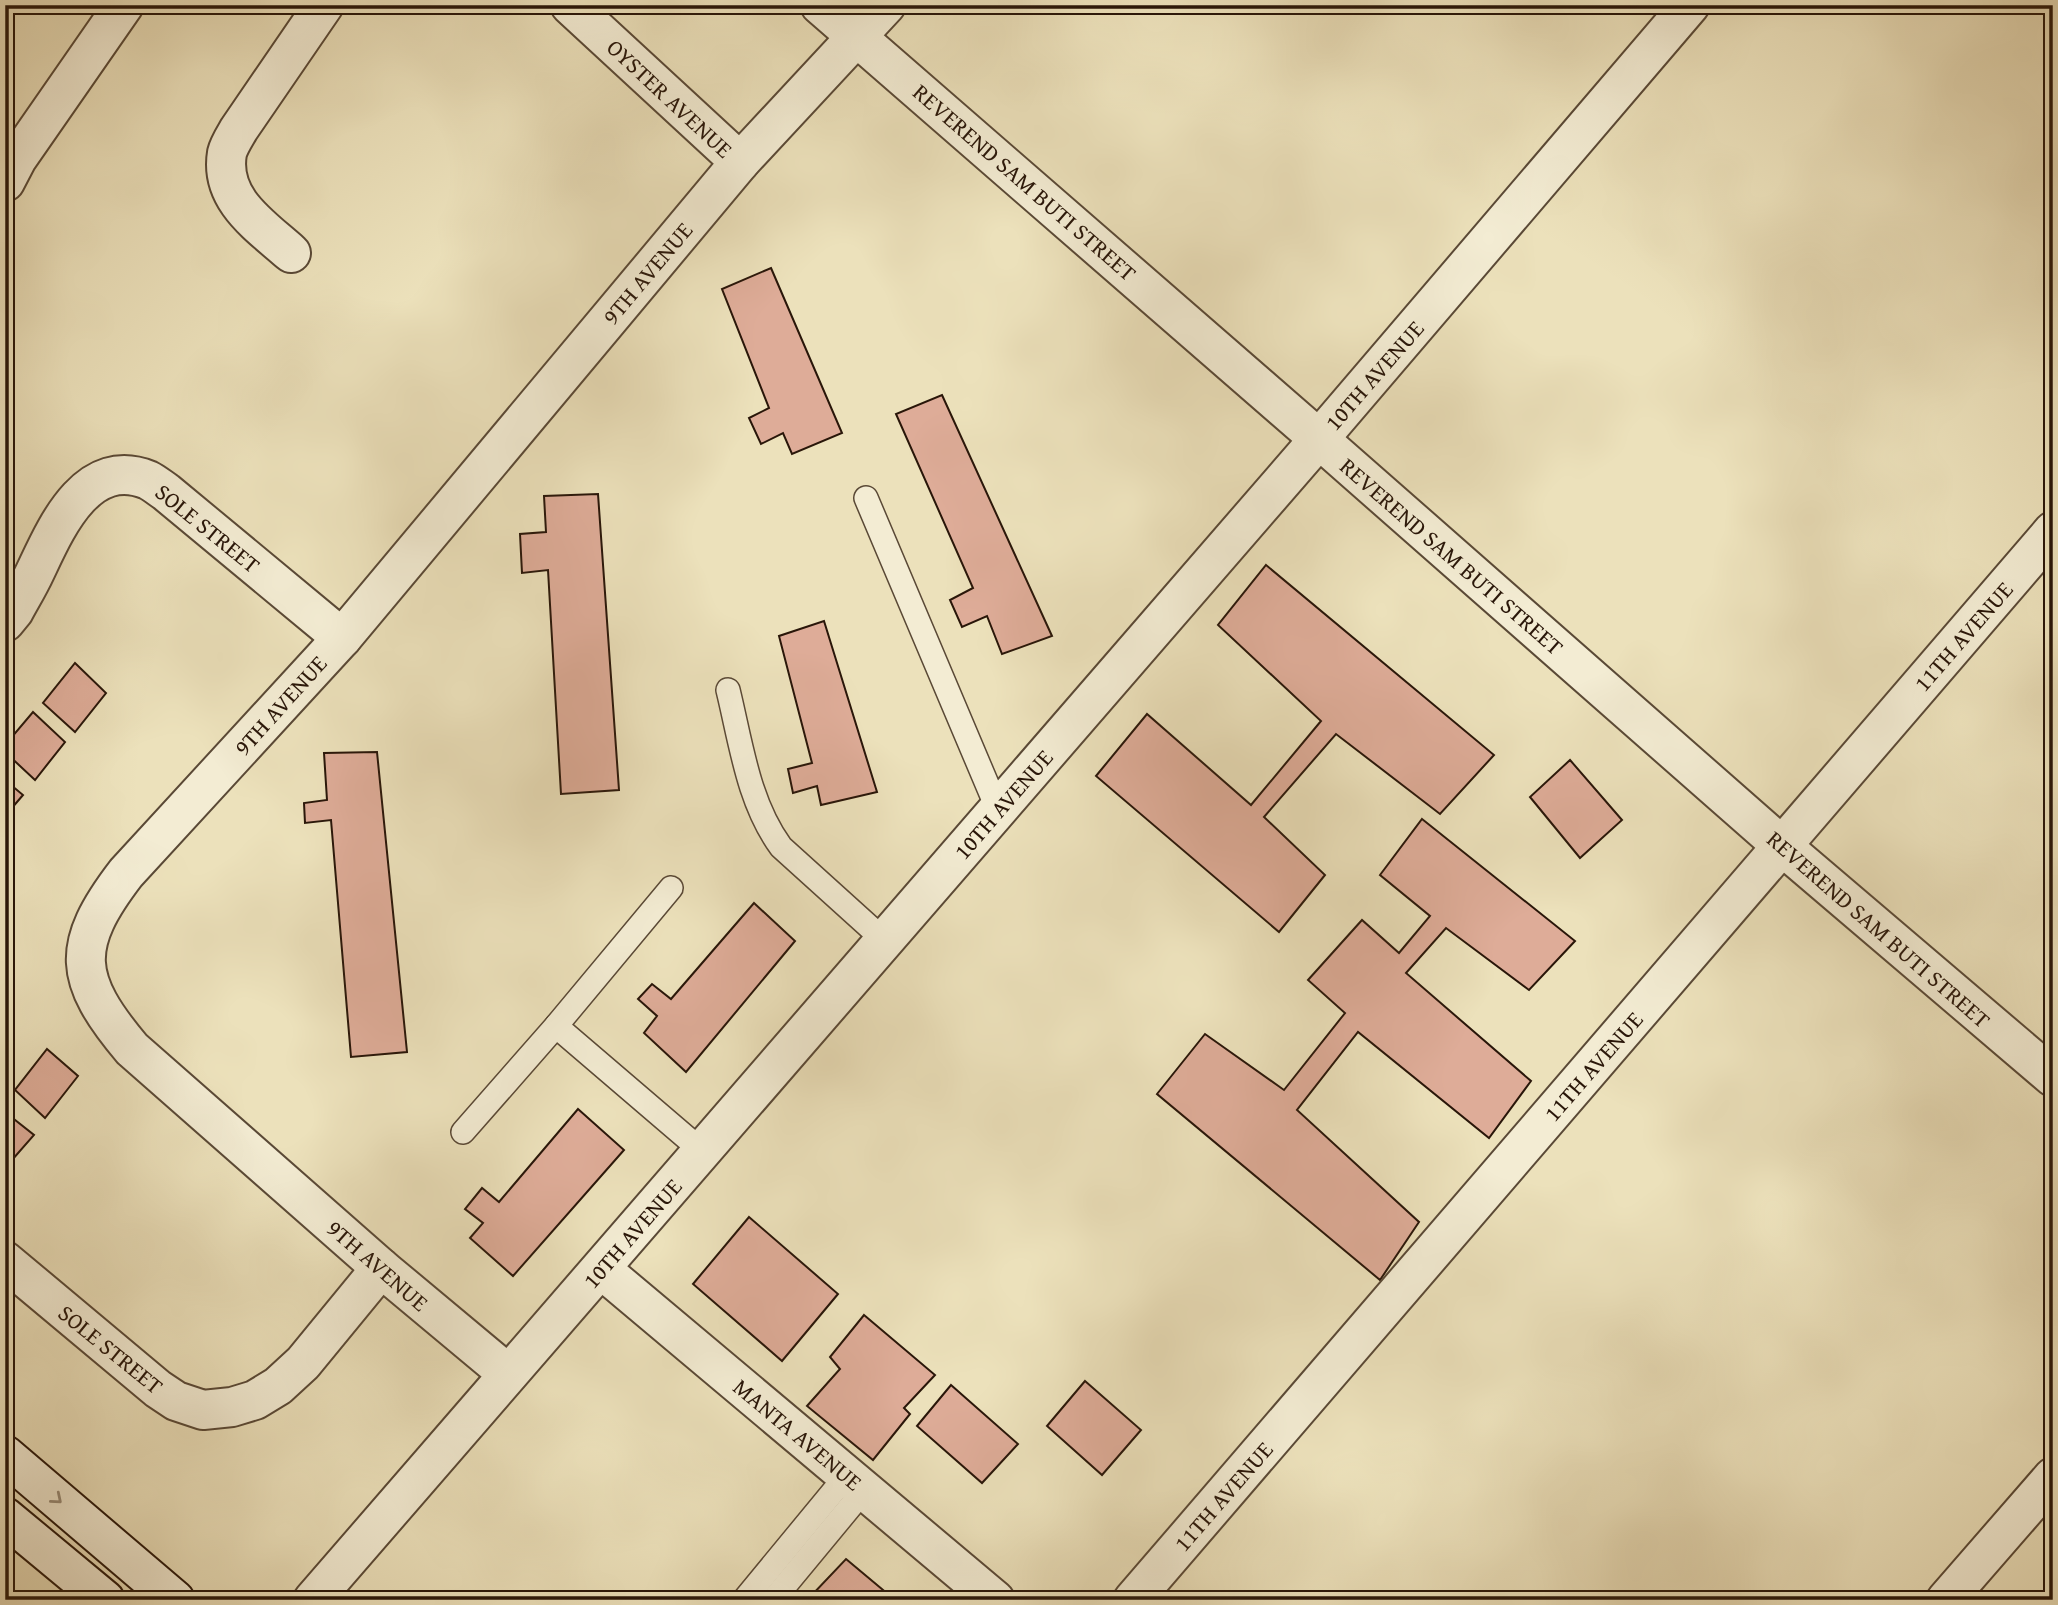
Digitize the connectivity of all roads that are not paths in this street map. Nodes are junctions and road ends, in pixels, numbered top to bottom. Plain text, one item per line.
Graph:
1 (124, 5) edge
2 (324, 5) edge
3 (570, 5) edge
4 (820, 5) edge
5 (886, 5) edge
6 (1690, 5) edge
7 (858, 37) junction
8 (740, 162) junction
9 (5, 182) edge
10 (291, 253) dead end
11 (1319, 439) junction
12 (866, 498) dead end
13 (2053, 531) edge
14 (5, 622) edge
15 (342, 638) junction
16 (728, 690) dead end
17 (998, 810) junction
18 (1782, 846) junction
19 (671, 888) dead end
20 (885, 941) junction
21 (556, 1026) junction
22 (2053, 1077) edge
23 (463, 1132) dead end
24 (702, 1152) junction
25 (5, 1261) edge
26 (381, 1268) junction
27 (601, 1269) junction
28 (508, 1374) junction
29 (5, 1455) edge
30 (2053, 1476) edge
31 (855, 1483) junction
32 (5, 1517) edge
33 (105, 1600) edge
34 (175, 1600) edge
35 (313, 1600) edge
36 (744, 1600) edge
37 (773, 1600) edge
38 (995, 1600) edge
39 (1133, 1600) edge
40 (1946, 1600) edge

1 - 9 street
2 - 10 street
3 - 8 street, OYSTER AVENUE
4 - 7 street, REVEREND SAM BUTI STREET
5 - 7 street, 9TH AVENUE
6 - 11 street, 10TH AVENUE
7 - 8 street, 9TH AVENUE
7 - 11 street, REVEREND SAM BUTI STREET
8 - 15 street, 9TH AVENUE
11 - 17 street, 10TH AVENUE
11 - 18 street, REVEREND SAM BUTI STREET
12 - 17 lane
13 - 18 street, 11TH AVENUE
14 - 15 street, SOLE STREET
15 - 26 street, 9TH AVENUE
16 - 20 lane
17 - 20 street, 10TH AVENUE
18 - 22 street, REVEREND SAM BUTI STREET
18 - 39 street, 11TH AVENUE
19 - 21 lane
20 - 24 street, 10TH AVENUE
21 - 23 lane
21 - 24 lane
24 - 27 street, 10TH AVENUE
25 - 26 street, SOLE STREET
26 - 28 street, 9TH AVENUE
27 - 28 street, 10TH AVENUE
27 - 31 street, MANTA AVENUE
28 - 35 street, 10TH AVENUE
29 -> 34 street
30 - 40 street
31 - 36 lane
31 - 37 lane
31 - 38 street, MANTA AVENUE
32 - 33 street

